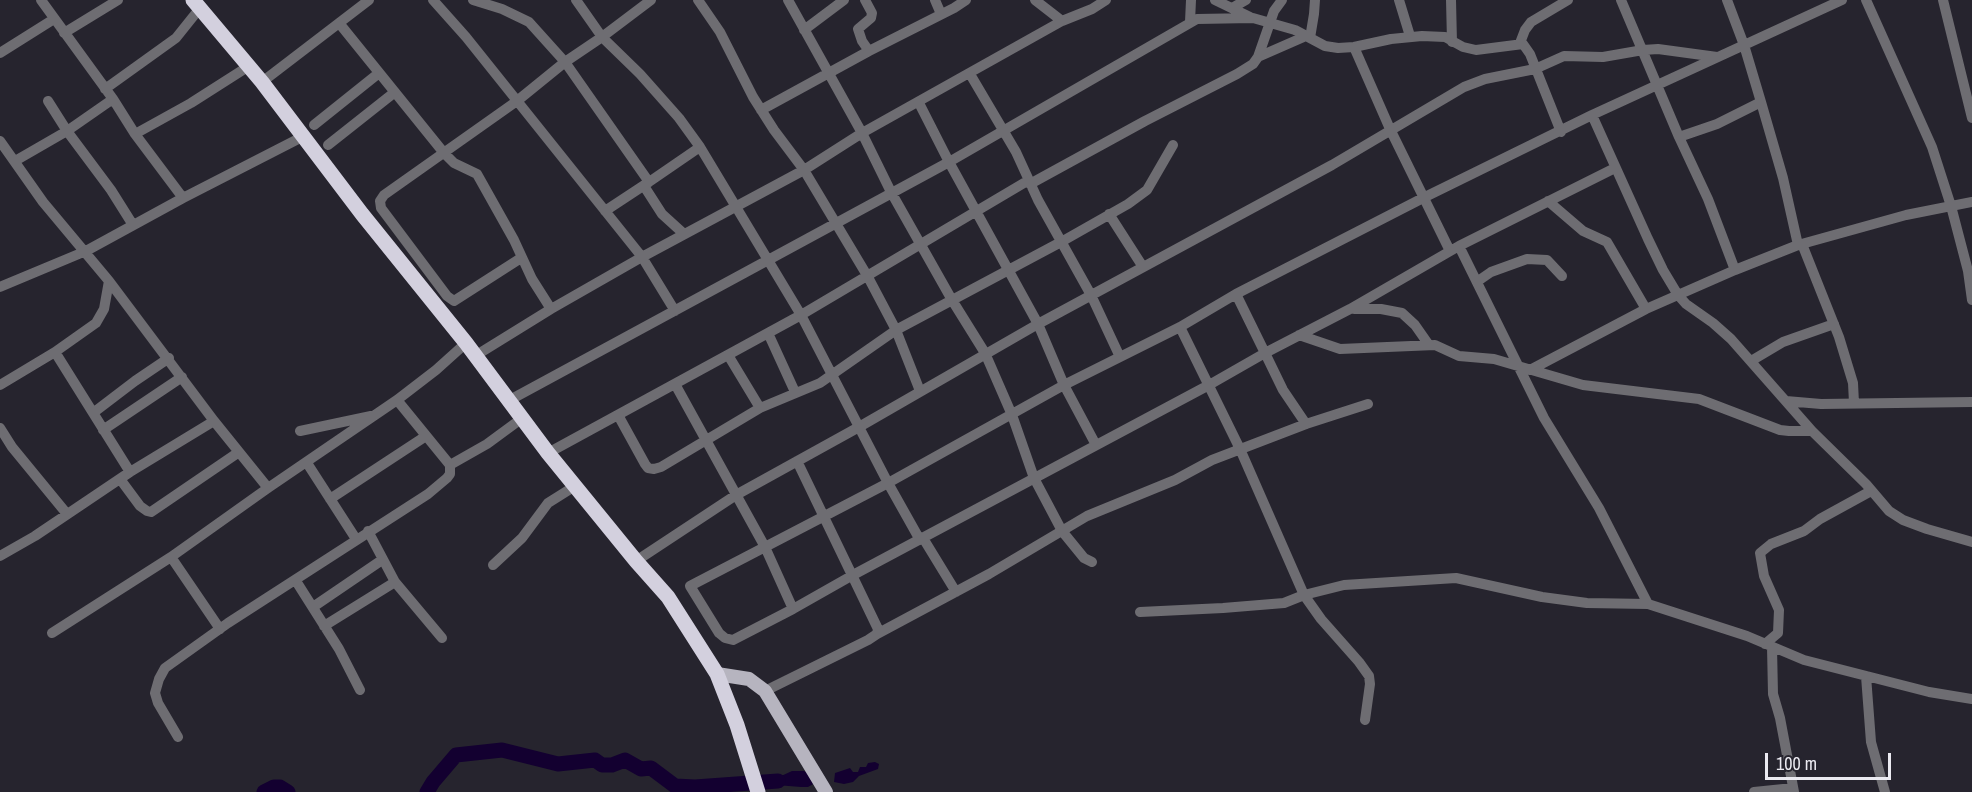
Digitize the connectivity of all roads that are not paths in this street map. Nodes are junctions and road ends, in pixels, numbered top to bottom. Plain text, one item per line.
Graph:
1 (41, 0) edge
2 (118, 0) edge
3 (369, 0) edge
4 (433, 0) edge
5 (473, 0) edge
6 (576, 0) edge
7 (651, 0) edge
8 (698, 0) edge
9 (788, 0) edge
10 (844, 0) edge
11 (865, 0) edge
12 (935, 0) edge
13 (966, 0) edge
14 (1035, 0) edge
15 (1106, 0) edge
16 (1191, 0) edge
17 (1215, 0) edge
18 (1246, 0) edge
19 (1282, 0) edge
20 (1315, 0) edge
21 (1399, 0) edge
22 (1451, 0) edge
23 (1568, 0) edge
24 (1621, 0) edge
25 (1727, 0) edge
26 (1842, 0) edge
27 (1866, 0) edge
28 (1943, 0) edge
29 (196, 4) edge
30 (1232, 8) junction
31 (941, 14) junction
32 (1253, 18) junction
33 (54, 20) junction
34 (1062, 21) junction
35 (1190, 22) junction
36 (339, 23) junction
37 (1271, 24) junction
38 (804, 30) junction
39 (64, 33) junction
40 (1410, 36) junction
41 (602, 37) junction
42 (1308, 37) junction
43 (1452, 42) junction
44 (1520, 43) junction
45 (1744, 45) junction
46 (1353, 47) junction
47 (1643, 50) junction
48 (869, 51) junction
49 (0, 53) edge
50 (1258, 57) junction
51 (1719, 57) junction
52 (565, 62) junction
53 (249, 66) junction
54 (1535, 69) junction
55 (379, 73) junction
56 (828, 74) junction
57 (970, 74) junction
58 (262, 82) junction
59 (1657, 86) junction
60 (105, 89) junction
61 (394, 92) junction
62 (112, 99) junction
63 (48, 100) dead end
64 (517, 101) junction
65 (1761, 102) junction
66 (919, 103) junction
67 (761, 110) junction
68 (1592, 115) junction
69 (1972, 118) edge
70 (314, 125) dead end
71 (1390, 129) junction
72 (1003, 130) junction
73 (67, 131) junction
74 (1561, 132) junction
75 (862, 133) junction
76 (135, 134) junction
77 (302, 137) junction
78 (1678, 137) junction
79 (0, 141) edge
80 (327, 145) dead end
81 (1173, 145) dead end
82 (700, 147) junction
83 (444, 153) junction
84 (15, 161) junction
85 (949, 162) junction
86 (1615, 168) junction
87 (804, 170) junction
88 (1029, 182) junction
89 (647, 184) junction
90 (891, 192) junction
91 (1425, 197) junction
92 (183, 198) junction
93 (1548, 201) junction
94 (1972, 202) edge
95 (736, 206) junction
96 (1951, 206) junction
97 (605, 211) junction
98 (975, 211) junction
99 (1109, 214) junction
100 (837, 223) junction
101 (133, 225) junction
102 (684, 234) junction
103 (1062, 242) junction
104 (1800, 244) junction
105 (920, 245) junction
106 (1454, 248) junction
107 (86, 252) junction
108 (642, 257) junction
109 (521, 258) junction
110 (768, 260) junction
111 (1143, 267) junction
112 (1009, 269) junction
113 (1735, 270) junction
114 (1970, 271) edge
115 (1562, 276) dead end
116 (868, 277) junction
117 (110, 280) junction
118 (1478, 281) junction
119 (0, 287) edge
120 (1091, 294) junction
121 (1236, 294) junction
122 (1678, 295) junction
123 (952, 300) junction
124 (1972, 300) edge
125 (551, 309) junction
126 (1350, 309) junction
127 (1646, 309) junction
128 (675, 311) junction
129 (801, 315) junction
130 (1038, 324) junction
131 (1834, 324) junction
132 (1180, 327) junction
133 (896, 330) junction
134 (768, 333) junction
135 (1299, 335) junction
136 (466, 343) junction
137 (1429, 345) junction
138 (55, 352) junction
139 (1265, 352) junction
140 (985, 353) junction
141 (729, 355) junction
142 (476, 356) junction
143 (1120, 357) junction
144 (169, 358) junction
145 (1751, 361) junction
146 (1518, 367) junction
147 (1529, 370) junction
148 (831, 374) junction
149 (182, 377) junction
150 (675, 384) junction
151 (0, 385) edge
152 (1064, 385) junction
153 (1209, 385) junction
154 (920, 391) junction
155 (795, 392) junction
156 (398, 400) junction
157 (508, 401) junction
158 (1786, 401) junction
159 (1972, 402) edge
160 (1854, 403) junction
161 (1368, 404) dead end
162 (760, 408) junction
163 (93, 413) junction
164 (618, 415) junction
165 (1012, 415) junction
166 (375, 416) junction
167 (521, 419) junction
168 (214, 421) junction
169 (1306, 424) junction
170 (0, 428) edge
171 (859, 428) junction
172 (103, 430) junction
173 (300, 431) dead end
174 (1812, 431) junction
175 (426, 436) junction
176 (706, 438) junction
177 (1096, 445) junction
178 (1240, 448) junction
179 (239, 452) junction
180 (548, 453) junction
181 (797, 461) junction
182 (307, 463) junction
183 (450, 465) junction
184 (130, 472) junction
185 (1034, 478) junction
186 (120, 479) junction
187 (888, 483) junction
188 (574, 486) junction
189 (268, 488) junction
190 (1871, 491) junction
191 (736, 495) junction
192 (330, 499) junction
193 (67, 514) junction
194 (823, 517) junction
195 (369, 531) junction
196 (1062, 531) junction
197 (356, 539) junction
198 (922, 539) junction
199 (1972, 542) edge
200 (765, 548) junction
201 (0, 556) edge
202 (171, 557) junction
203 (382, 560) junction
204 (636, 561) junction
205 (1092, 562) dead end
206 (493, 565) dead end
207 (853, 575) junction
208 (296, 581) junction
209 (395, 582) junction
210 (956, 592) junction
211 (1304, 595) junction
212 (1648, 604) junction
213 (313, 607) junction
214 (793, 609) junction
215 (1140, 612) dead end
216 (324, 626) junction
217 (220, 629) junction
218 (52, 633) dead end
219 (877, 634) junction
220 (442, 638) dead end
221 (1769, 645) junction
222 (717, 674) junction
223 (1866, 676) junction
224 (360, 690) dead end
225 (765, 691) junction
226 (1972, 699) edge
227 (1365, 720) dead end
228 (178, 737) dead end
229 (1793, 790) edge
230 (758, 792) edge
231 (826, 792) edge
232 (1754, 792) edge
233 (1885, 792) edge

1 - 33 street
2 - 39 street
3 - 36 street
4 - 64 street
5 - 52 street
6 - 41 street
7 - 41 street
8 - 67 street
9 - 38 street
10 - 38 street
11 - 48 street
12 - 31 street
13 - 31 street
14 - 34 street
15 - 34 street
16 - 35 street
17 - 30 street
18 - 30 street
19 - 37 street
20 - 42 street
21 - 40 street
22 - 43 street
23 - 44 street
24 - 47 street
25 - 45 street
26 - 45 street
27 - 96 street
28 - 69 street
29 - 53 highway
29 - 60 street
30 - 32 street
31 - 48 street
32 - 35 street
32 - 37 street
33 - 39 street
33 - 49 street
34 - 57 street
35 - 72 street
36 - 55 street
36 - 58 street
37 - 42 street
37 - 50 street
38 - 56 street
39 - 60 street
40 - 43 street
40 - 46 street
41 - 52 street
41 - 82 street
42 - 46 street
42 - 50 street
43 - 44 street
44 - 54 street
45 - 51 street
45 - 65 street
46 - 71 street
47 - 51 street
47 - 54 street
47 - 59 street
48 - 56 street
50 - 88 street
51 - 59 street
52 - 64 street
52 - 89 street
53 - 58 highway
53 - 76 street
54 - 71 street
54 - 74 street
55 - 61 street
55 - 70 street
56 - 67 street
56 - 75 street
57 - 66 street
57 - 72 street
58 - 77 highway
59 - 68 street
59 - 78 street
60 - 62 street
61 - 80 street
61 - 83 street
62 - 73 street
62 - 76 street
63 - 73 street
64 - 83 street
64 - 97 street
65 - 78 street
65 - 104 street
66 - 75 street
66 - 85 street
67 - 87 street
68 - 74 street
68 - 86 street
71 - 91 street
71 - 111 street
72 - 85 street
72 - 88 street
73 - 84 street
73 - 101 street
74 - 91 street
75 - 87 street
75 - 90 street
76 - 92 street
77 - 92 street
77 - 136 highway
78 - 113 street
79 - 84 street
81 - 99 street
82 - 89 street
82 - 95 street
83 - 109 street
83 - 109 street
84 - 107 street
85 - 90 street
85 - 98 street
86 - 93 street
86 - 122 street
87 - 95 street
87 - 100 street
88 - 98 street
88 - 103 street
89 - 97 street
89 - 102 street
90 - 100 street
90 - 105 street
91 - 106 street
91 - 121 street
92 - 101 street
93 - 106 street
93 - 127 street
94 - 96 street
95 - 102 street
95 - 110 street
96 - 104 street
96 - 114 street
97 - 108 street
98 - 105 street
98 - 112 street
99 - 103 street
99 - 111 street
100 - 110 street
100 - 116 street
101 - 107 street
102 - 108 street
103 - 112 street
103 - 120 street
104 - 113 street
104 - 131 street
105 - 116 street
105 - 123 street
106 - 118 street
106 - 126 street
107 - 117 street
107 - 119 street
108 - 125 street
108 - 128 street
109 - 125 street
110 - 128 street
110 - 129 street
111 - 120 street
112 - 123 street
112 - 130 street
113 - 122 street
114 - 124 street
115 - 118 street
116 - 129 street
116 - 133 street
117 - 138 street
117 - 144 street
118 - 146 street
120 - 130 street
120 - 143 street
121 - 132 street
121 - 139 street
122 - 127 street
122 - 145 street
123 - 133 street
123 - 140 street
125 - 142 street
126 - 135 street
126 - 137 street
127 - 147 street
128 - 157 street
129 - 134 street
129 - 148 street
130 - 140 street
130 - 152 street
131 - 145 street
131 - 160 street
132 - 143 street
132 - 153 street
133 - 148 street
133 - 154 street
134 - 141 street
134 - 155 street
135 - 137 street
135 - 139 street
136 - 142 highway
136 - 156 street
137 - 146 street
138 - 151 street
138 - 163 street
139 - 153 street
139 - 169 street
140 - 154 street
140 - 165 street
141 - 150 street
141 - 162 street
142 - 157 highway
143 - 152 street
144 - 149 street
144 - 163 street
145 - 158 street
146 - 147 street
146 - 212 street
147 - 174 street
148 - 155 street
148 - 171 street
149 - 168 street
149 - 172 street
150 - 164 street
150 - 176 street
152 - 165 street
152 - 177 street
153 - 177 street
153 - 178 street
154 - 171 street
155 - 162 street
156 - 166 street
156 - 175 street
157 - 167 highway
158 - 160 street
158 - 174 street
159 - 160 street
161 - 169 street
162 - 176 street
163 - 172 street
164 - 176 street
164 - 180 street
165 - 185 street
165 - 187 street
166 - 173 street
166 - 182 street
167 - 180 highway
167 - 183 street
168 - 179 street
168 - 184 street
169 - 178 street
170 - 193 street
171 - 181 street
171 - 187 street
172 - 184 street
174 - 190 street
175 - 183 street
175 - 192 street
176 - 191 street
177 - 185 street
178 - 196 street
178 - 211 street
179 - 186 street
179 - 189 street
180 - 188 highway
181 - 191 street
181 - 194 street
182 - 189 street
182 - 192 street
183 - 195 street
184 - 186 street
185 - 196 street
185 - 198 street
186 - 193 street
187 - 194 street
187 - 198 street
188 - 204 highway
188 - 206 street
189 - 202 street
190 - 199 street
190 - 221 street
191 - 200 street
191 - 204 street
192 - 197 street
193 - 201 street
194 - 200 street
194 - 207 street
195 - 197 street
195 - 203 street
196 - 205 street
196 - 210 street
197 - 208 street
198 - 207 street
198 - 210 street
200 - 214 street
200 - 214 street
202 - 217 street
202 - 218 street
203 - 209 street
203 - 213 street
204 - 222 highway
207 - 214 street
207 - 219 street
208 - 213 street
208 - 217 street
209 - 216 street
209 - 220 street
210 - 219 street
211 - 212 street
211 - 215 street
211 - 227 street
212 - 221 street
213 - 216 street
216 - 224 street
217 - 228 street
219 - 225 street
221 - 223 street
221 - 229 street
222 - 225 main road
222 - 230 highway
223 - 226 street
223 - 233 street
225 - 231 main road
229 - 232 street

